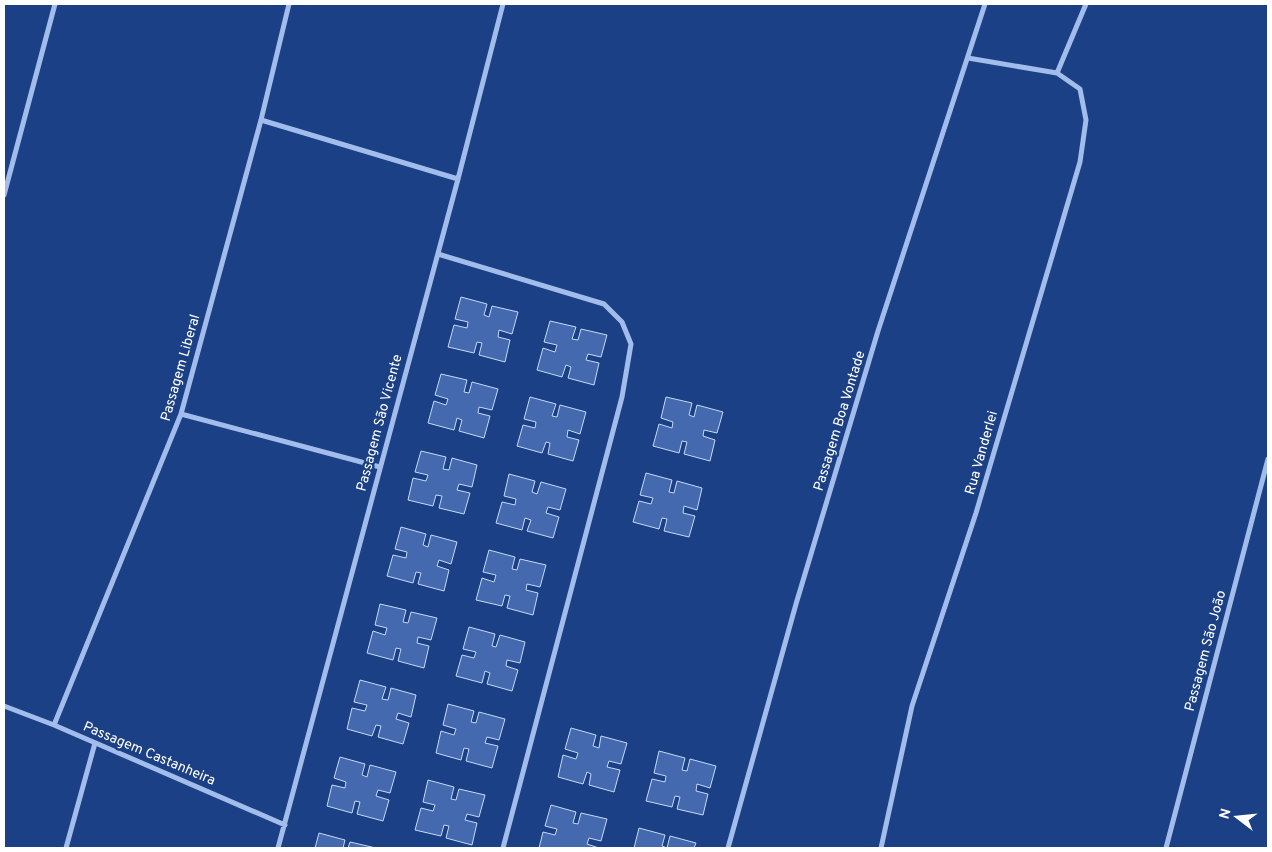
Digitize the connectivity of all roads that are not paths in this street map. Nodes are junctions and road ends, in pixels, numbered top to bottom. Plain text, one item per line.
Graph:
1 (55, 4) edge
2 (289, 4) edge
3 (503, 4) edge
4 (985, 4) edge
5 (1086, 4) edge
6 (968, 58) junction
7 (1057, 73) junction
8 (261, 120) junction
9 (458, 179) junction
10 (4, 195) edge
11 (438, 254) junction
12 (181, 414) junction
13 (1268, 459) edge
14 (380, 466) junction
15 (4, 706) edge
16 (54, 725) junction
17 (96, 743) junction
18 (285, 825) junction
19 (66, 848) edge
20 (278, 848) edge
21 (503, 848) edge
22 (728, 848) edge
23 (881, 848) edge
24 (1166, 848) edge

1 - 10 street
2 - 8 street, Passagem Liberal
3 - 9 street, Passagem São Vicente
4 - 6 street, Passagem Boa Vontade
5 - 7 street
6 - 7 street, Rua Vanderlei
6 - 22 street, Passagem Boa Vontade
7 - 23 street, Rua Vanderlei
8 - 9 street
8 - 12 street, Passagem Liberal
9 - 11 street, Passagem São Vicente
11 - 14 street, Passagem São Vicente
11 - 21 street
12 - 14 street
12 - 16 street, Passagem Liberal
13 - 24 street, Passagem São João
14 - 18 street, Passagem São Vicente
15 - 16 street, Passagem Castanheira
16 - 17 street, Passagem Castanheira
17 - 18 street, Passagem Castanheira
17 - 19 street
18 - 20 street, Passagem São Vicente

